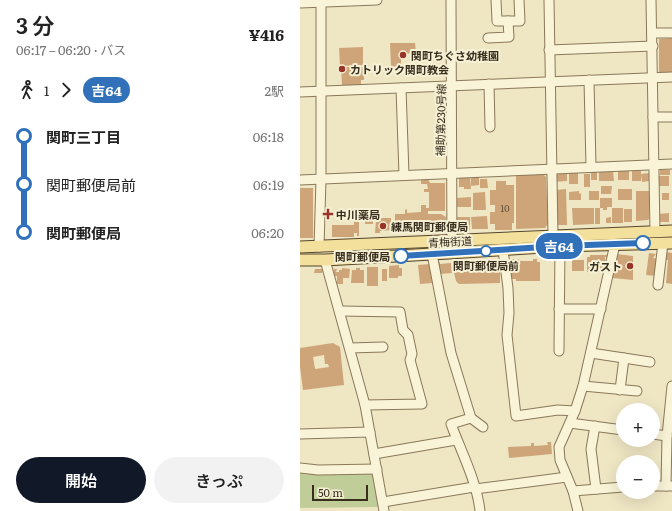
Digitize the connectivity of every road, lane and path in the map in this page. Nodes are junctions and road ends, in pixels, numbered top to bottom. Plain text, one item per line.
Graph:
1 (378, 0) edge
2 (452, 0) edge
3 (496, 0) edge
4 (519, 0) edge
5 (549, 0) edge
6 (651, 0) edge
7 (321, 1) edge
8 (300, 3) edge
9 (508, 21) junction
10 (652, 33) junction
11 (672, 33) edge
12 (488, 38) dead end
13 (653, 46) junction
14 (550, 50) junction
15 (653, 77) junction
16 (672, 77) edge
17 (589, 80) junction
18 (550, 82) junction
19 (489, 84) junction
20 (453, 85) junction
21 (401, 88) junction
22 (320, 91) junction
23 (300, 92) edge
24 (653, 117) junction
25 (672, 117) edge
26 (490, 127) dead end
27 (672, 164) edge
28 (654, 165) junction
29 (591, 168) junction
30 (551, 169) junction
31 (451, 174) junction
32 (404, 175) junction
33 (321, 179) junction
34 (300, 180) edge
35 (672, 231) edge
36 (655, 232) junction
37 (553, 235) junction
38 (452, 241) junction
39 (667, 243) edge
40 (615, 244) junction
41 (560, 246) junction
42 (300, 247) edge
43 (319, 247) junction
44 (502, 250) junction
45 (452, 253) junction
46 (432, 254) junction
47 (300, 260) edge
48 (325, 260) junction
49 (658, 285) dead end
50 (559, 309) junction
51 (600, 309) junction
52 (340, 312) junction
53 (383, 347) dead end
54 (350, 348) junction
55 (559, 351) dead end
56 (590, 353) junction
57 (624, 358) junction
58 (650, 362) dead end
59 (583, 386) junction
60 (620, 390) junction
61 (637, 391) dead end
62 (672, 392) edge
63 (365, 405) junction
64 (575, 411) junction
65 (472, 418) junction
66 (570, 423) junction
67 (595, 426) junction
68 (483, 427) dead end
69 (616, 429) edge
70 (370, 432) junction
71 (300, 434) edge
72 (660, 435) edge
73 (667, 436) junction
74 (456, 440) junction
75 (374, 454) junction
76 (300, 468) edge
77 (377, 469) junction
78 (567, 477) junction
79 (669, 486) edge
80 (475, 488) junction
81 (616, 488) edge
82 (596, 489) junction
83 (573, 491) junction
84 (384, 507) edge
85 (480, 511) edge
86 (578, 511) edge

1 - 7 street
2 - 20 street, 補助第230号線
3 - 9 street
4 - 9 street
5 - 14 street
6 - 10 street
7 - 8 street
7 - 22 street
9 - 12 street
10 - 11 street
10 - 13 street
13 - 14 street
13 - 15 street
14 - 18 street
15 - 16 street
15 - 17 street
15 - 24 street
17 - 18 street
17 - 29 street
18 - 19 street
18 - 30 street
19 - 20 street
19 - 26 street
20 - 21 street
20 - 31 street, 補助第230号線
21 - 22 street
21 - 32 street
22 - 23 street
22 - 33 street
24 - 25 street
24 - 28 street
27 - 28 street
28 - 29 street
28 - 36 street
29 - 30 street
30 - 31 street
30 - 37 street
31 - 32 street
31 - 38 street, 補助第230号線
32 - 33 street
33 - 34 street
33 - 43 street
35 - 36 main road, 青梅街道
36 - 37 main road, 青梅街道
37 - 38 main road, 青梅街道
38 - 43 main road, 青梅街道
38 - 45 street, 補助第230号線
39 - 40 main road, 青梅街道
39 - 49 street
40 - 41 main road, 青梅街道
40 - 51 street
41 - 44 main road, 青梅街道
41 - 50 street
42 - 43 main road, 青梅街道
44 - 45 main road, 青梅街道
44 - 64 street
45 - 46 main road, 青梅街道
46 - 48 main road, 青梅街道
46 - 65 street
47 - 48 main road, 青梅街道
48 - 52 street
50 - 51 street
50 - 55 street
51 - 56 street
52 - 54 street
52 - 63 street
53 - 54 street
54 - 63 street
56 - 57 street
56 - 59 street
57 - 58 street
57 - 60 street
59 - 60 street
59 - 64 street
60 - 61 street
62 - 73 street
63 - 70 street
64 - 66 street
65 - 68 street
65 - 74 street
66 - 67 street
66 - 78 street
67 - 69 street
67 - 82 street
70 - 71 street
70 - 75 street
72 - 73 street
73 - 79 street
74 - 75 street
74 - 80 street
75 - 77 street
76 - 77 street
77 - 84 street
78 - 80 street
78 - 83 street
80 - 84 street
80 - 85 street
81 - 82 street
82 - 83 street
83 - 86 street

